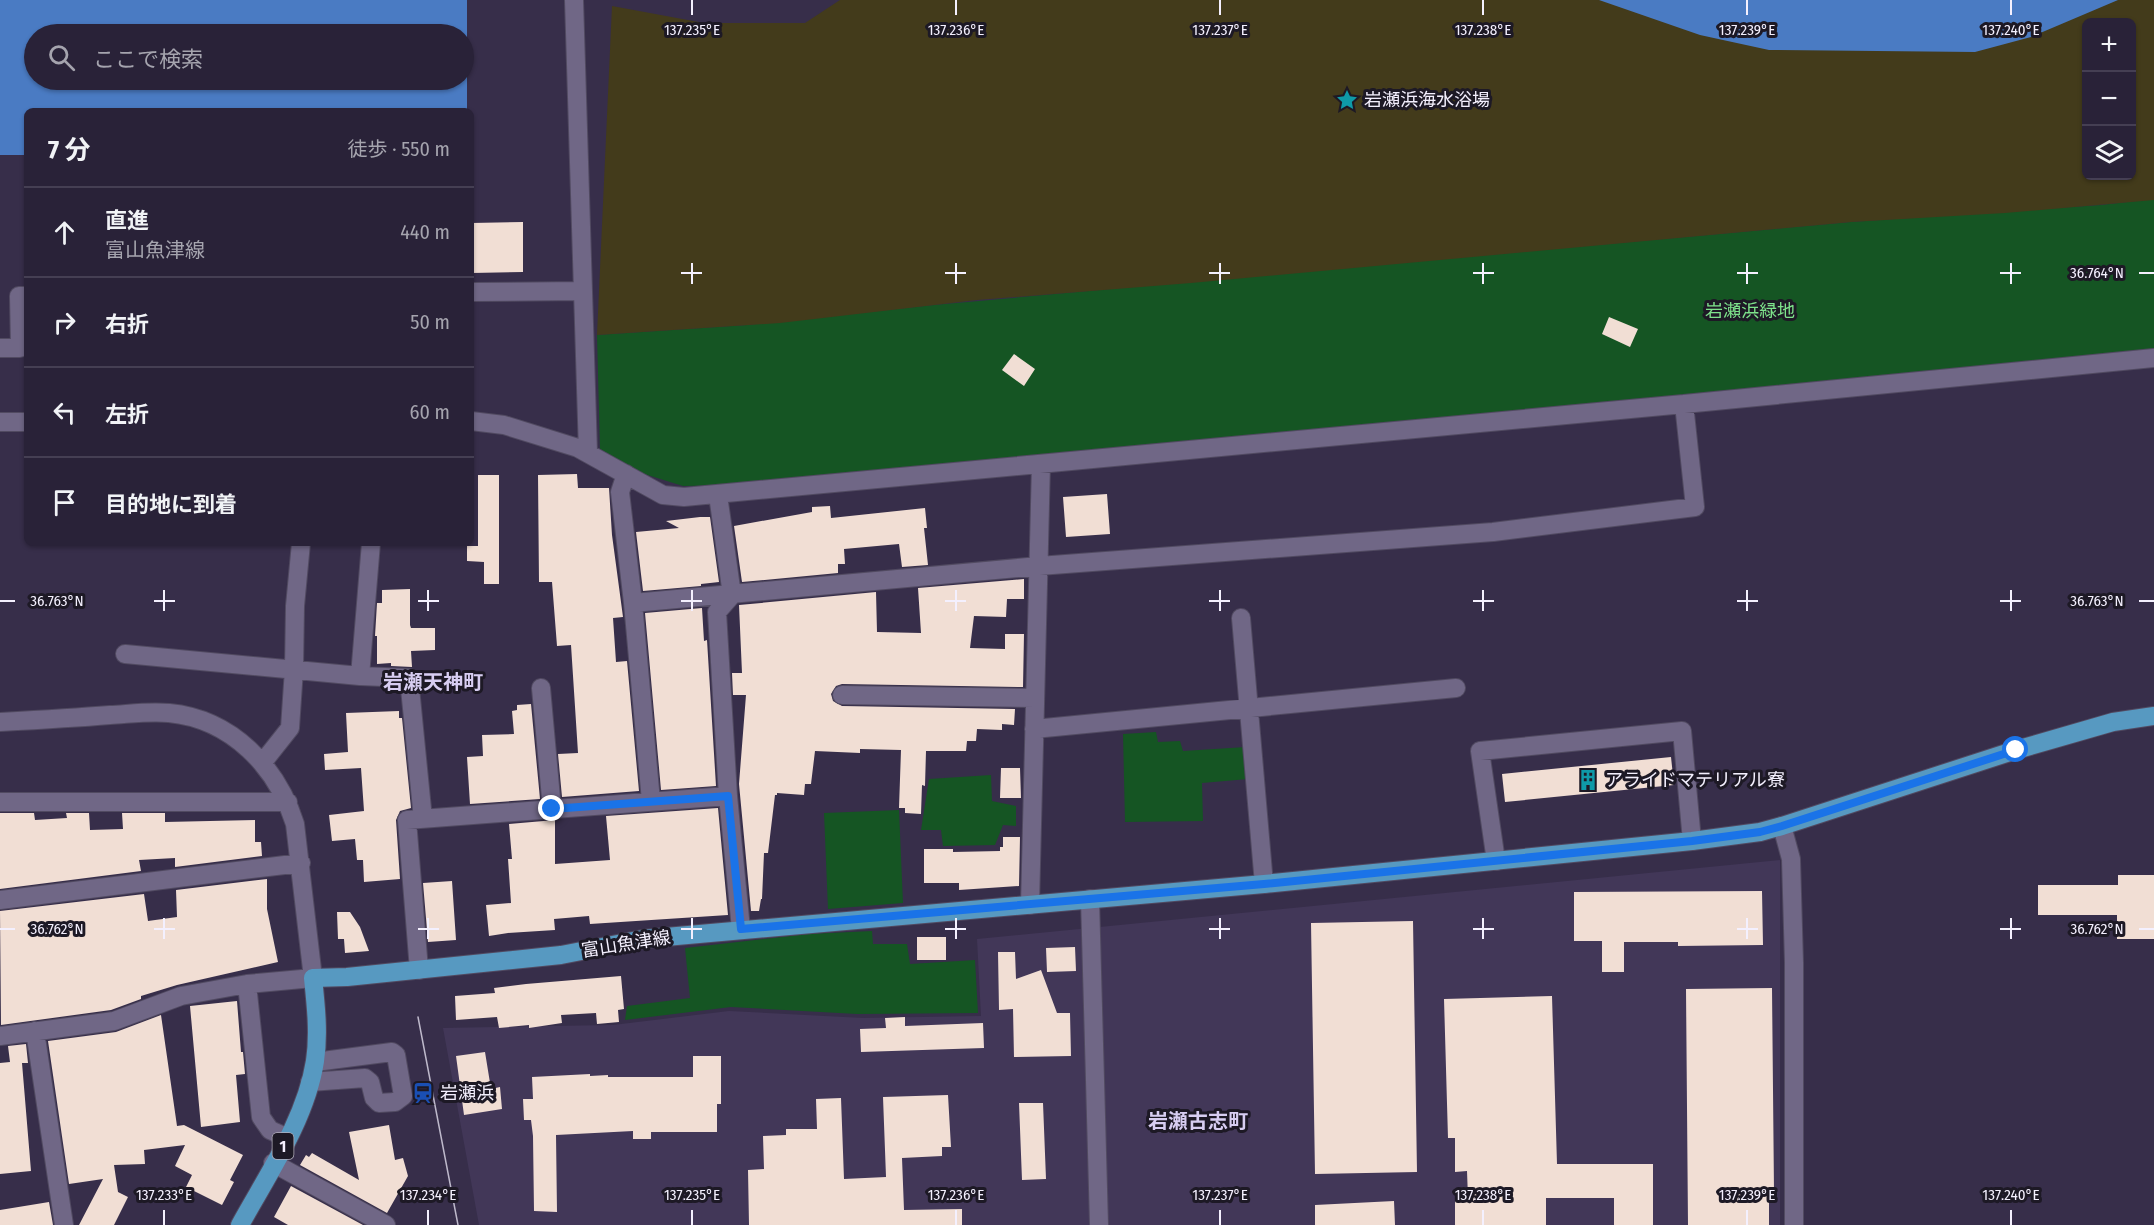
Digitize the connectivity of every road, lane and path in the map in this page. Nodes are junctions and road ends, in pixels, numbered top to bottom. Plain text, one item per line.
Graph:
1 (574, 0) edge
2 (583, 291) junction
3 (474, 292) edge
4 (24, 296) edge
5 (0, 348) edge
6 (2154, 358) edge
7 (1684, 404) junction
8 (474, 421) edge
9 (0, 422) edge
10 (24, 422) edge
11 (588, 453) junction
12 (1041, 464) junction
13 (626, 474) junction
14 (718, 495) junction
15 (301, 546) edge
16 (371, 546) edge
17 (1039, 566) junction
18 (732, 595) junction
19 (633, 603) junction
20 (1242, 618) dead end
21 (124, 654) dead end
22 (294, 669) junction
23 (360, 676) junction
24 (541, 688) dead end
25 (1456, 688) dead end
26 (842, 695) dead end
27 (1035, 698) junction
28 (1248, 709) junction
29 (2154, 716) edge
30 (0, 722) edge
31 (1034, 729) junction
32 (263, 762) junction
33 (728, 796) junction
34 (651, 801) junction
35 (0, 802) edge
36 (288, 802) junction
37 (552, 809) junction
38 (423, 819) junction
39 (1782, 826) junction
40 (1692, 841) junction
41 (1496, 861) junction
42 (301, 863) junction
43 (1264, 884) junction
44 (1090, 899) junction
45 (0, 900) edge
46 (1030, 905) junction
47 (741, 929) junction
48 (419, 970) junction
49 (313, 978) junction
50 (247, 984) junction
51 (35, 1032) junction
52 (0, 1036) edge
53 (315, 1062) junction
54 (310, 1082) junction
55 (288, 1138) junction
56 (273, 1163) junction
57 (64, 1225) edge
58 (242, 1225) edge
59 (386, 1225) edge
60 (1099, 1225) edge
61 (1794, 1225) edge

1 - 2 street
2 - 3 street
2 - 11 street
4 - 5 street
6 - 7 street
7 - 12 street
7 - 17 street
8 - 11 street
9 - 10 street
11 - 13 street
12 - 14 street
12 - 17 street
13 - 14 street
13 - 19 street
14 - 18 street
15 - 22 street
16 - 23 street
17 - 18 street
17 - 27 street
18 - 19 street
18 - 33 street
19 - 34 street
20 - 28 street
21 - 22 street
22 - 23 street
22 - 32 street
23 - 38 street
24 - 37 street
25 - 28 street
26 - 27 street
27 - 31 street
28 - 31 street
28 - 43 street
29 - 39 main road, 富山魚津線
30 - 32 street
31 - 46 street
32 - 36 street
33 - 34 street
33 - 47 street
34 - 37 street
35 - 36 street
36 - 42 street
37 - 38 street
38 - 48 street
39 - 40 main road, 富山魚津線
39 - 61 street
40 - 41 main road, 富山魚津線
40 - 41 street
41 - 43 main road, 富山魚津線
42 - 45 street
42 - 49 street
43 - 44 main road, 富山魚津線
44 - 46 main road, 富山魚津線
44 - 60 street
46 - 47 main road, 富山魚津線
47 - 48 main road, 富山魚津線
48 - 49 main road, 富山魚津線
49 - 50 street
49 - 53 main road, 1
50 - 51 street
50 - 55 street
51 - 52 street
51 - 57 street
53 - 54 main road, 1
53 - 54 street
54 - 55 main road, 1
55 - 56 main road, 1
56 - 58 main road, 1
56 - 59 street

